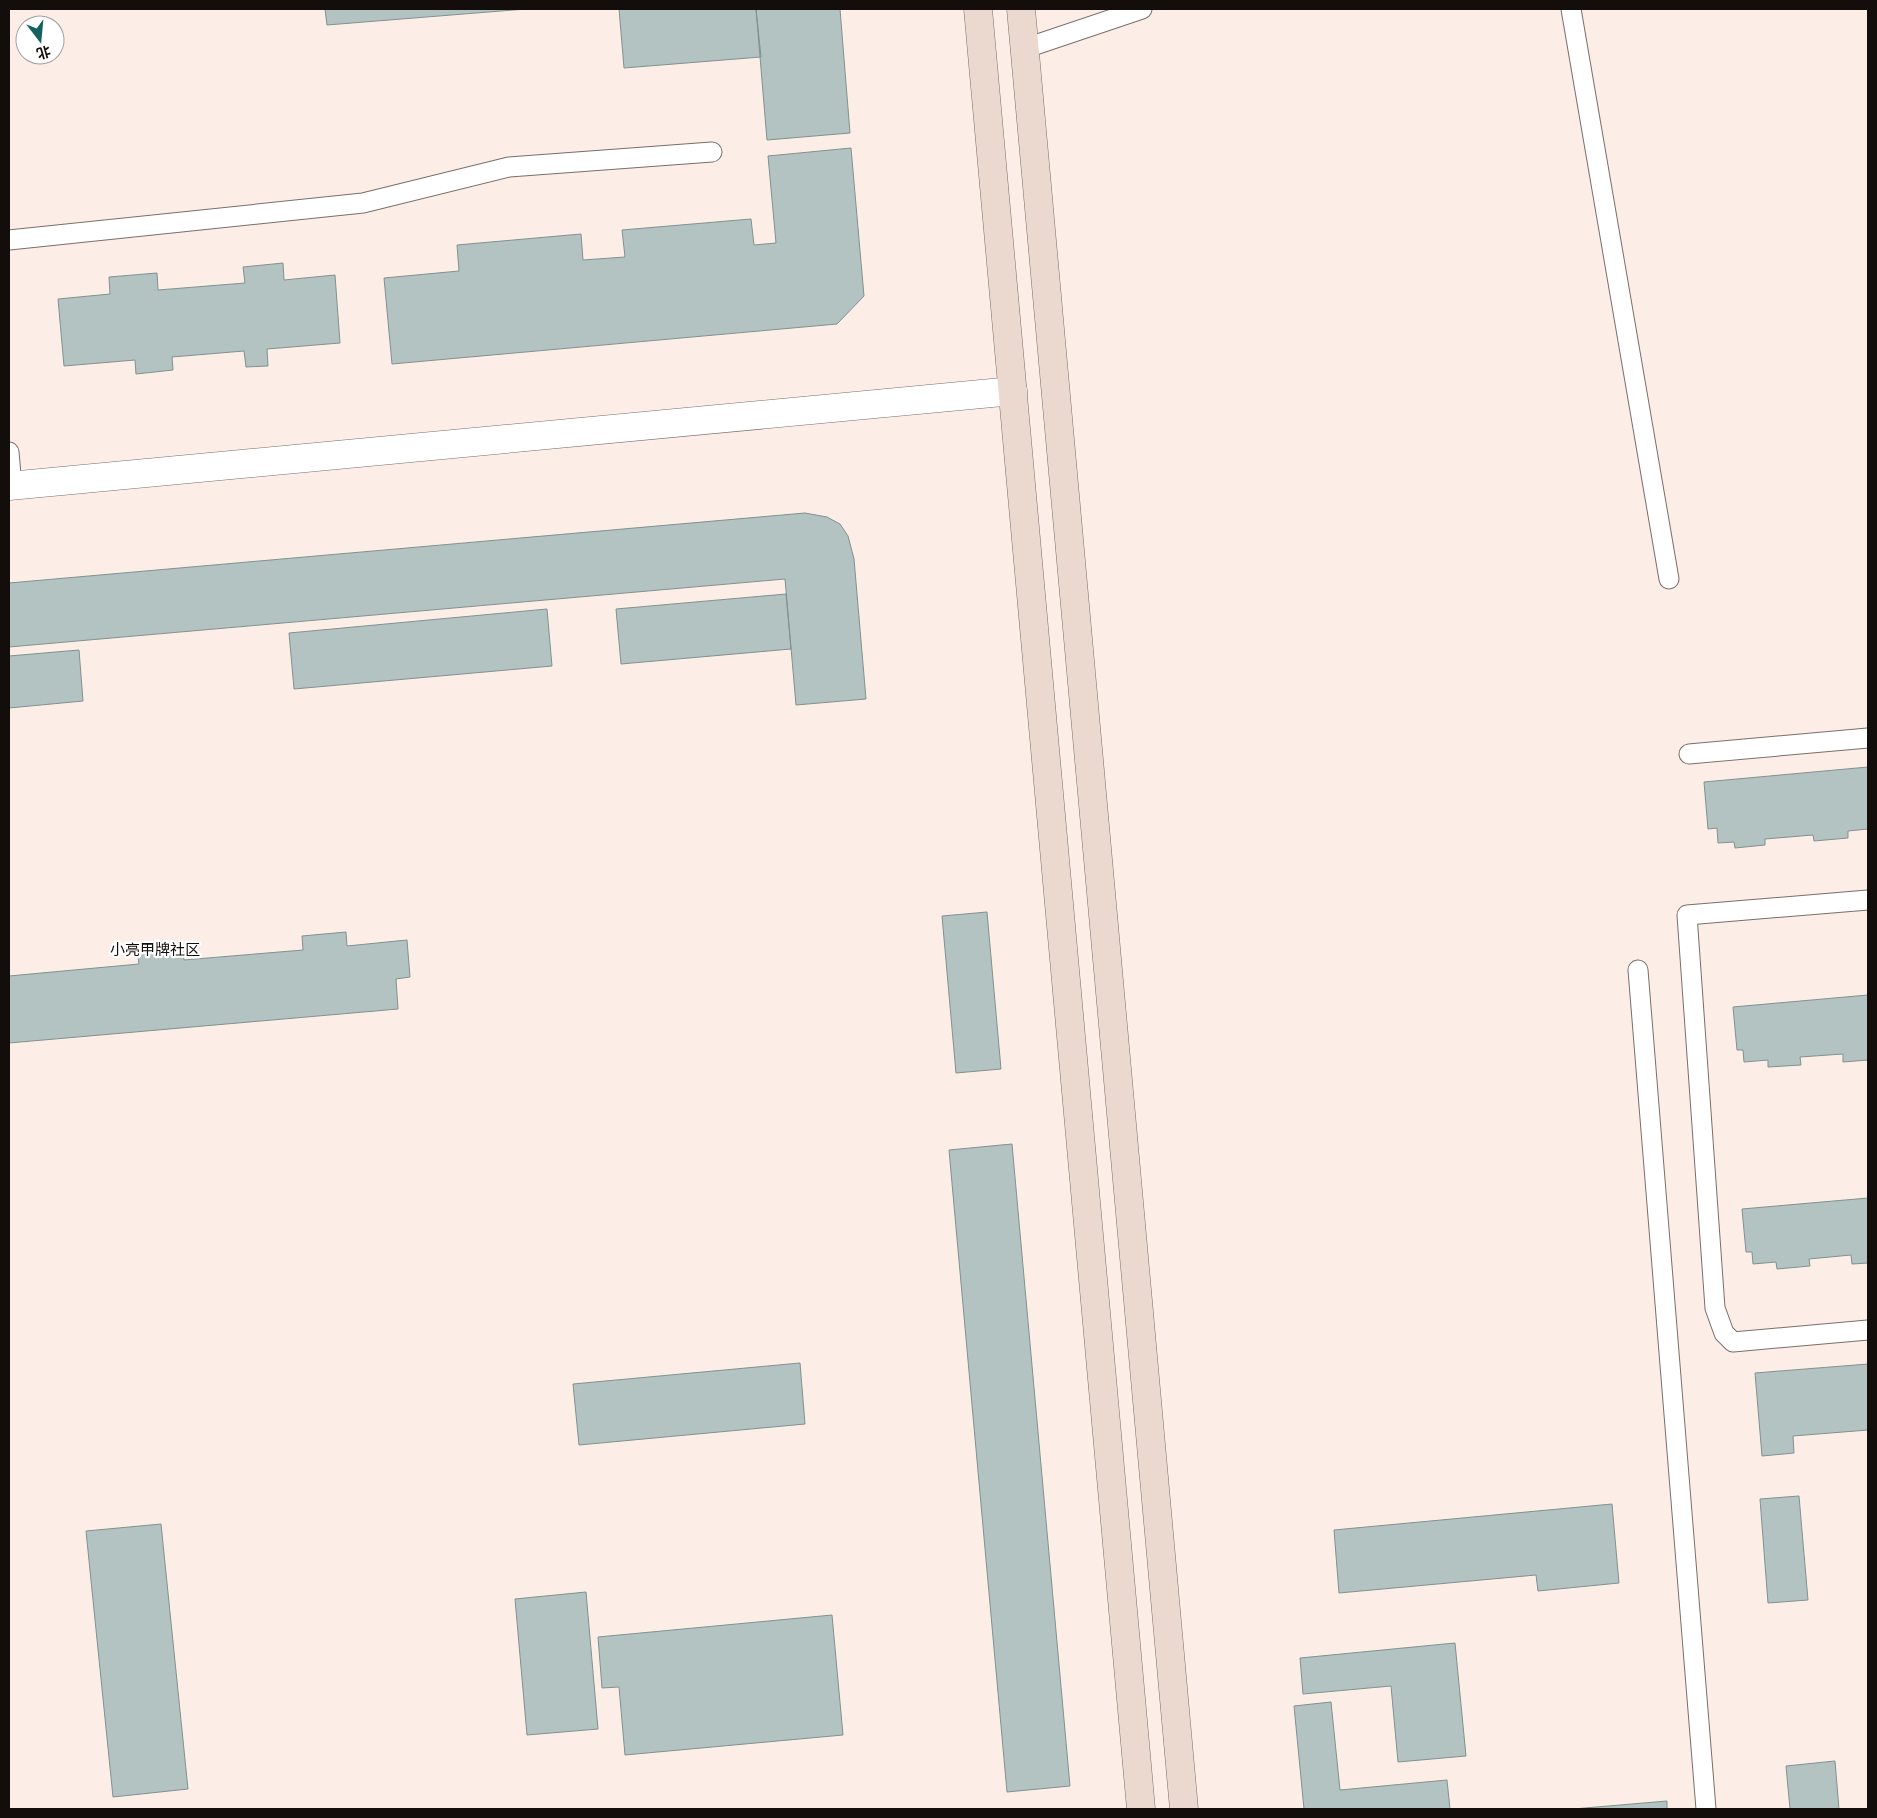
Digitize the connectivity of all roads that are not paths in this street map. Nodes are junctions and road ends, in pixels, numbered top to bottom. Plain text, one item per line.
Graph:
1 (978, 9) edge
2 (1021, 9) edge
3 (1142, 9) edge
4 (1571, 9) edge
5 (1035, 45) dead end
6 (712, 152) dead end
7 (9, 240) edge
8 (1013, 391) junction
9 (9, 452) edge
10 (11, 486) edge
11 (1669, 579) dead end
12 (1868, 738) edge
13 (1689, 754) dead end
14 (1868, 900) edge
15 (1638, 970) dead end
16 (1868, 1330) edge
17 (1141, 1809) edge
18 (1184, 1809) edge
19 (1706, 1809) edge

1 - 8 street
2 - 18 street
3 - 5 lane
4 - 11 lane
6 - 7 lane
8 - 10 street
8 - 17 street
9 - 10 lane
12 - 13 lane
14 - 16 lane
15 - 19 lane

